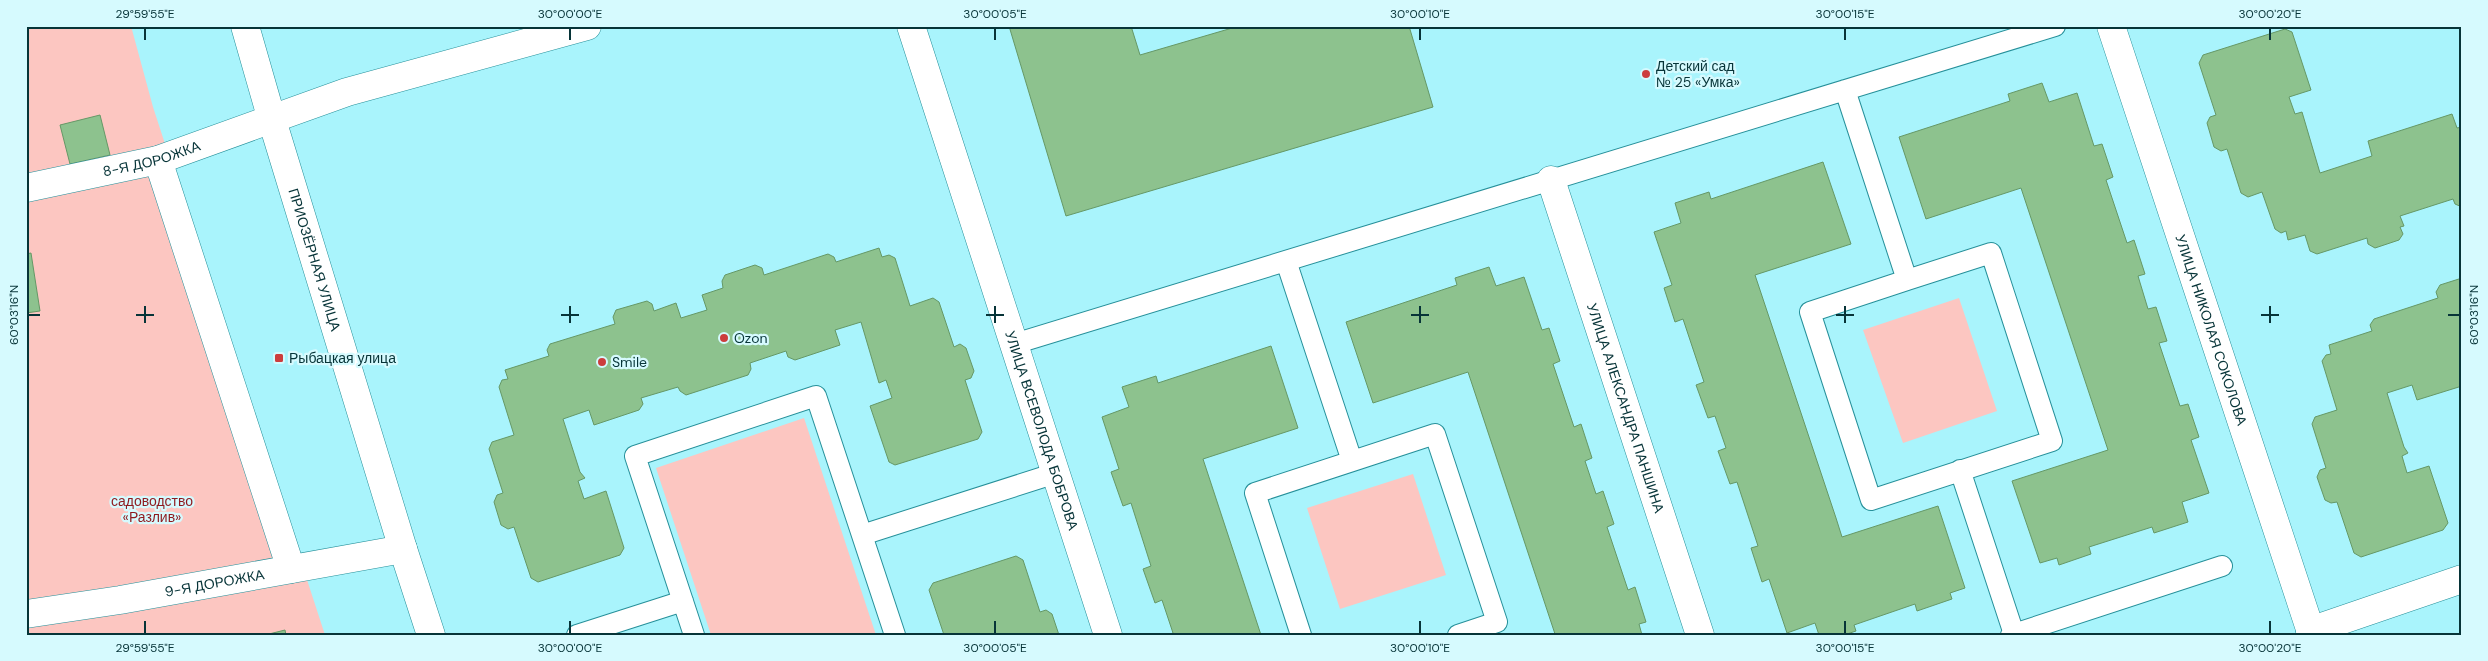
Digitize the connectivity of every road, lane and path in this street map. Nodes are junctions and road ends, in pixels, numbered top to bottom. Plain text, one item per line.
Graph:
1 (245, 26) edge
2 (587, 26) edge
3 (911, 26) edge
4 (2055, 26) edge
5 (2111, 26) edge
6 (1845, 90) junction
7 (272, 120) junction
8 (158, 160) junction
9 (1551, 180) junction
10 (26, 188) edge
11 (1286, 261) junction
12 (1907, 280) junction
13 (1014, 344) junction
14 (1352, 461) junction
15 (1960, 470) junction
16 (1056, 473) junction
17 (862, 535) junction
18 (403, 549) junction
19 (2222, 566) dead end
20 (291, 569) junction
21 (2462, 579) edge
22 (683, 601) junction
23 (26, 614) edge
24 (2306, 633) edge
25 (2012, 634) edge
26 (431, 635) edge
27 (577, 635) edge
28 (694, 635) edge
29 (895, 635) edge
30 (1108, 635) edge
31 (1301, 635) edge
32 (1458, 635) edge
33 (1700, 635) edge

1 - 7 street, ПРИОЗЁРНАЯ УЛИЦА
2 - 7 street
3 - 13 street, УЛИЦА ВСЕВОЛОДА БОБРОВА
4 - 6 lane
5 - 24 street, УЛИЦА НИКОЛАЯ СОКОЛОВА
6 - 9 lane
6 - 12 lane
7 - 8 street, 8-Я ДОРОЖКА
7 - 18 street, ПРИОЗЁРНАЯ УЛИЦА
8 - 10 street, 8-Я ДОРОЖКА
8 - 20 street
9 - 11 lane
9 - 33 street, УЛИЦА АЛЕКСАНДРА ПАНШИНА
11 - 13 lane
11 - 14 lane
12 - 15 lane
12 - 15 lane
13 - 16 street, УЛИЦА ВСЕВОЛОДА БОБРОВА
14 - 31 lane
14 - 32 lane
15 - 25 lane
16 - 17 lane
16 - 30 street, УЛИЦА ВСЕВОЛОДА БОБРОВА
17 - 22 lane
17 - 29 lane
18 - 20 street, 9-Я ДОРОЖКА
18 - 26 street, ПРИОЗЁРНАЯ УЛИЦА
19 - 25 lane
20 - 23 street, 9-Я ДОРОЖКА
21 - 24 street
22 - 27 lane
22 - 28 lane

